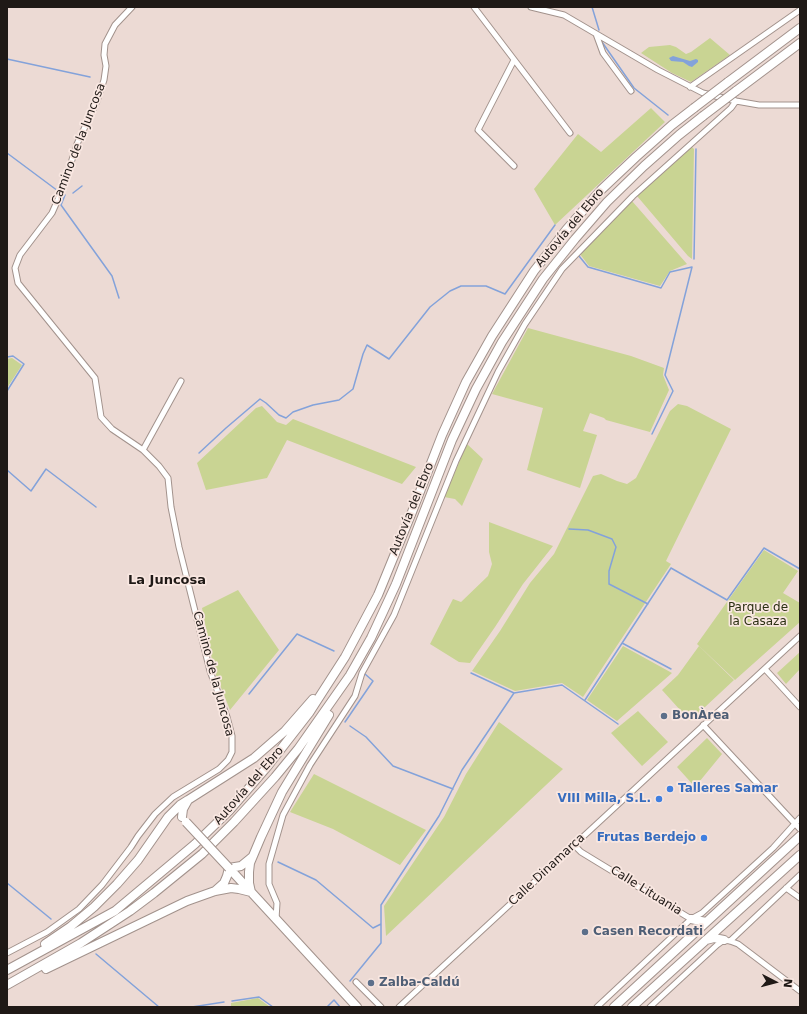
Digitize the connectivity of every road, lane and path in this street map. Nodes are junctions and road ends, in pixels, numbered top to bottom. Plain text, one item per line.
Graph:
1 (132, 7) edge
2 (474, 7) edge
3 (531, 7) edge
4 (800, 10) edge
5 (800, 28) edge
6 (596, 34) junction
7 (800, 43) edge
8 (514, 60) junction
9 (690, 87) junction
10 (631, 91) dead end
11 (736, 101) junction
12 (800, 105) edge
13 (570, 133) dead end
14 (514, 166) dead end
15 (181, 382) dead end
16 (143, 450) junction
17 (800, 636) edge
18 (345, 657) junction
19 (765, 669) junction
20 (350, 675) junction
21 (800, 707) edge
22 (703, 725) junction
23 (188, 800) junction
24 (168, 802) junction
25 (175, 810) junction
26 (800, 818) edge
27 (184, 820) junction
28 (164, 822) junction
29 (795, 823) junction
30 (800, 829) edge
31 (800, 836) edge
32 (574, 845) junction
33 (800, 855) edge
34 (253, 857) junction
35 (752, 867) junction
36 (228, 868) junction
37 (758, 874) junction
38 (800, 875) edge
39 (786, 888) junction
40 (215, 891) junction
41 (251, 892) junction
42 (800, 898) edge
43 (276, 919) junction
44 (691, 919) junction
45 (706, 922) junction
46 (698, 930) junction
47 (727, 940) junction
48 (705, 941) junction
49 (7, 953) edge
50 (9, 968) edge
51 (18, 980) junction
52 (356, 982) dead end
53 (7, 985) edge
54 (800, 992) edge
55 (357, 1007) edge
56 (381, 1007) edge
57 (399, 1007) edge
58 (597, 1007) edge
59 (614, 1007) edge
60 (632, 1007) edge
61 (650, 1007) edge

1 - 16 street, Camino de la Juncosa
2 - 8 street
3 - 6 street
4 - 9 street
5 - 18 highway, Autovía del Ebro, bridge
6 - 9 street
6 - 10 street
7 - 20 highway, Autovía del Ebro, bridge
8 - 13 street
8 - 14 street
9 - 11 street
11 - 12 street
11 - 43 street
15 - 16 street
16 - 24 street, Camino de la Juncosa
17 - 19 street, Calle Dinamarca
18 - 23 highway
18 - 50 highway, Autovía del Ebro
19 - 21 street
19 - 22 street, Calle Dinamarca
20 - 34 highway
20 - 51 highway, Autovía del Ebro
22 - 29 street
22 - 32 street, Calle Dinamarca
23 - 25 highway
23 - 27 highway
24 - 25 street
24 - 49 street, Camino de la Juncosa
25 - 27 highway
25 - 28 highway
26 - 29 street
27 - 28 highway
27 - 36 highway, bridge
28 - 50 highway
29 - 30 street
29 - 35 street
31 - 37 highway
32 - 44 street, Calle Lituania
32 - 57 street, Calle Dinamarca
33 - 48 highway
34 - 36 highway
34 - 41 highway
35 - 37 highway
35 - 44 street
36 - 40 highway
36 - 41 highway
37 - 45 highway
38 - 39 street
39 - 42 street
39 - 47 street
40 - 41 highway
40 - 51 highway
41 - 43 highway
43 - 55 highway
44 - 45 highway
44 - 46 highway
44 - 58 street, Calle Lituania
45 - 46 highway
46 - 59 highway
47 - 48 highway
47 - 54 street
47 - 61 street
48 - 60 highway
51 - 53 highway, Autovía del Ebro
52 - 56 street

